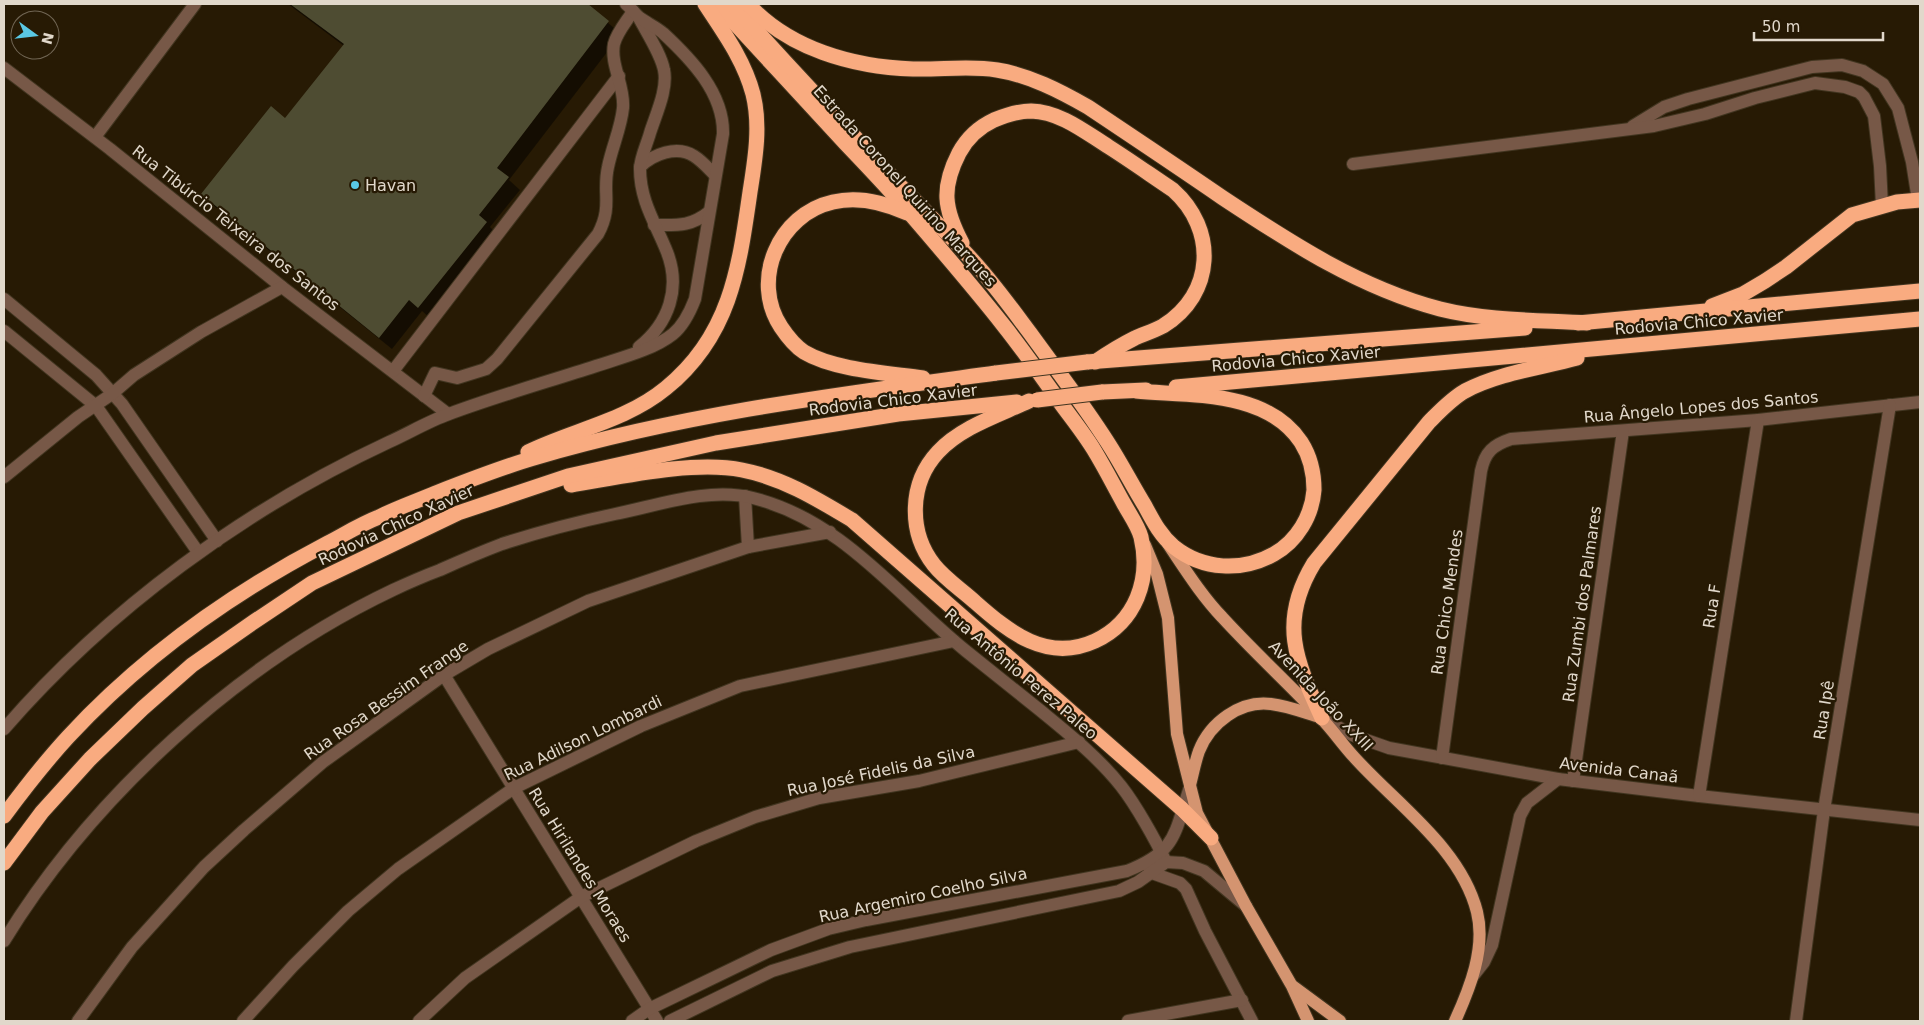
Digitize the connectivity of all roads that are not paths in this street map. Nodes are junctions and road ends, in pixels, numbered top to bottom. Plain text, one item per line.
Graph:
1 (195, 4) edge
2 (705, 4) edge
3 (717, 4) edge
4 (732, 4) edge
5 (748, 4) edge
6 (632, 10) edge
7 (4, 68) edge
8 (619, 76) junction
9 (1874, 78) junction
10 (1859, 92) junction
11 (1626, 130) junction
12 (95, 137) junction
13 (1353, 164) dead end
14 (640, 167) junction
15 (715, 175) junction
16 (1919, 200) edge
17 (1882, 206) junction
18 (709, 212) junction
19 (911, 214) junction
20 (654, 225) junction
21 (975, 263) junction
22 (282, 287) junction
23 (1920, 291) edge
24 (4, 299) edge
25 (1694, 314) junction
26 (1920, 319) edge
27 (1587, 323) junction
28 (4, 331) edge
29 (1616, 348) junction
30 (627, 356) junction
31 (1091, 362) junction
32 (393, 371) junction
33 (939, 381) junction
34 (1136, 391) junction
35 (112, 394) junction
36 (424, 396) junction
37 (1033, 401) junction
38 (1920, 402) edge
39 (1890, 405) junction
40 (96, 406) junction
41 (448, 414) junction
42 (1758, 420) junction
43 (1623, 431) junction
44 (1108, 443) joint
45 (1488, 452) joint
46 (4, 477) edge
47 (475, 478) junction
48 (745, 496) junction
49 (458, 513) junction
50 (830, 532) junction
51 (1140, 534) junction
52 (1162, 536) junction
53 (217, 541) junction
54 (748, 547) junction
55 (198, 552) junction
56 (954, 641) junction
57 (444, 675) junction
58 (1322, 718) junction
59 (4, 730) edge
60 (1079, 742) junction
61 (1442, 758) junction
62 (1558, 779) junction
63 (1573, 781) junction
64 (1190, 787) junction
65 (514, 788) junction
66 (1699, 796) junction
67 (1182, 809) junction
68 (1824, 810) junction
69 (4, 816) edge
70 (1920, 820) edge
71 (1211, 838) junction
72 (1163, 857) junction
73 (4, 863) edge
74 (1149, 868) junction
75 (581, 898) junction
76 (1246, 906) junction
77 (4, 941) edge
78 (1473, 976) junction
79 (1292, 986) junction
80 (1242, 1000) junction
81 (1465, 1001) junction
82 (649, 1009) junction
83 (78, 1021) edge
84 (243, 1021) edge
85 (419, 1021) edge
86 (632, 1021) edge
87 (658, 1021) edge
88 (670, 1021) edge
89 (1128, 1021) edge
90 (1252, 1021) edge
91 (1308, 1021) edge
92 (1340, 1021) edge
93 (1447, 1021) edge
94 (1456, 1021) edge
95 (1796, 1021) edge

1 - 12 street
2 - 47 highway
3 - 19 highway, Estrada Coronel Quirino Marques
4 - 21 highway, Estrada Coronel Quirino Marques
5 - 27 highway
6 - 8 street
6 - 14 street
6 - 15 street
7 - 12 street, Rua Tibúrcio Teixeira dos Santos
8 - 32 street
8 - 36 street
9 - 10 street
9 - 11 street
9 - 16 street
10 - 11 street
10 - 17 street
11 - 13 street
12 - 22 street, Rua Tibúrcio Teixeira dos Santos
14 - 15 street
14 - 20 street
15 - 18 street
16 - 17 highway
17 - 25 highway
18 - 20 street
18 - 30 street
19 - 33 highway
19 - 51 highway, Estrada Coronel Quirino Marques
20 - 30 street
21 - 31 highway
21 - 44 highway, Estrada Coronel Quirino Marques
22 - 32 street, Rua Tibúrcio Teixeira dos Santos
22 - 35 street
23 - 25 highway, Rodovia Chico Xavier
24 - 35 street
25 - 27 highway, Rodovia Chico Xavier
26 - 29 highway, Rodovia Chico Xavier
27 - 31 highway, Rodovia Chico Xavier
28 - 40 street
29 - 34 highway, Rodovia Chico Xavier
29 - 58 highway
30 - 41 street
31 - 33 highway, Rodovia Chico Xavier, bridge
32 - 36 street, Rua Tibúrcio Teixeira dos Santos
33 - 47 highway, Rodovia Chico Xavier
34 - 37 highway, Rodovia Chico Xavier, bridge
34 - 52 highway
35 - 40 street
35 - 53 street
36 - 41 street, Rua Tibúrcio Teixeira dos Santos
37 - 49 highway, Rodovia Chico Xavier
37 - 51 highway, Estrada Coronel Quirino Marques
38 - 39 street, Rua Ângelo Lopes dos Santos
39 - 42 street, Rua Ângelo Lopes dos Santos
39 - 68 street, Rua Ipê
40 - 46 street
40 - 55 street
41 - 53 street
42 - 43 street, Rua Ângelo Lopes dos Santos
42 - 66 street, Rua F
43 - 45 street, Rua Ângelo Lopes dos Santos
43 - 63 street, Rua Zumbi dos Palmares
44 - 52 highway, Avenida João XXIII
45 - 61 street, Rua Chico Mendes
47 - 69 highway, Rodovia Chico Xavier
48 - 50 street, Rua Antônio Perez Paleo
48 - 54 street
48 - 77 street, Rua Antônio Perez Paleo
49 - 67 highway
49 - 73 highway, Rodovia Chico Xavier
50 - 54 street, Rua Rosa Bessim Frange
50 - 56 street, Rua Antônio Perez Paleo
51 - 64 main road
52 - 58 main road, Avenida João XXIII
53 - 55 street
54 - 57 street, Rua Rosa Bessim Frange
55 - 59 street
56 - 60 street, Rua Antônio Perez Paleo
56 - 65 street, Rua Adilson Lombardi
57 - 65 street, Rua Hirilandes Moraes
57 - 83 street, Rua Rosa Bessim Frange
58 - 61 street, Avenida Canaã
58 - 64 main road
58 - 78 main road, Avenida João XXIII
60 - 72 street, Rua Antônio Perez Paleo
60 - 75 street, Rua José Fidelis da Silva
61 - 62 street, Avenida Canaã
62 - 63 street, Avenida Canaã
62 - 78 street, Avenida João XXIII
63 - 66 street, Avenida Canaã
64 - 67 street, Rua Argemiro Coelho Silva
64 - 71 main road
65 - 75 street, Rua Hirilandes Moraes
65 - 84 street, Rua Adilson Lombardi
66 - 68 street, Avenida Canaã
67 - 71 highway
67 - 72 street, Rua Argemiro Coelho Silva
68 - 70 street, Avenida Canaã
68 - 95 street, Rua Ipê
71 - 76 main road
72 - 74 street, Rua Argemiro Coelho Silva
72 - 76 street
74 - 80 street
74 - 82 street, Rua Argemiro Coelho Silva
74 - 88 street, Rua Argemiro Coelho Silva
75 - 82 street, Rua Hirilandes Moraes
75 - 85 street, Rua José Fidelis da Silva
76 - 79 main road
78 - 81 main road, Avenida João XXIII
79 - 91 main road
79 - 92 main road
80 - 89 street
80 - 90 street
81 - 93 main road
81 - 94 main road, Avenida João XXIII
82 - 86 street, Rua Argemiro Coelho Silva
82 - 87 street, Rua Hirilandes Moraes

